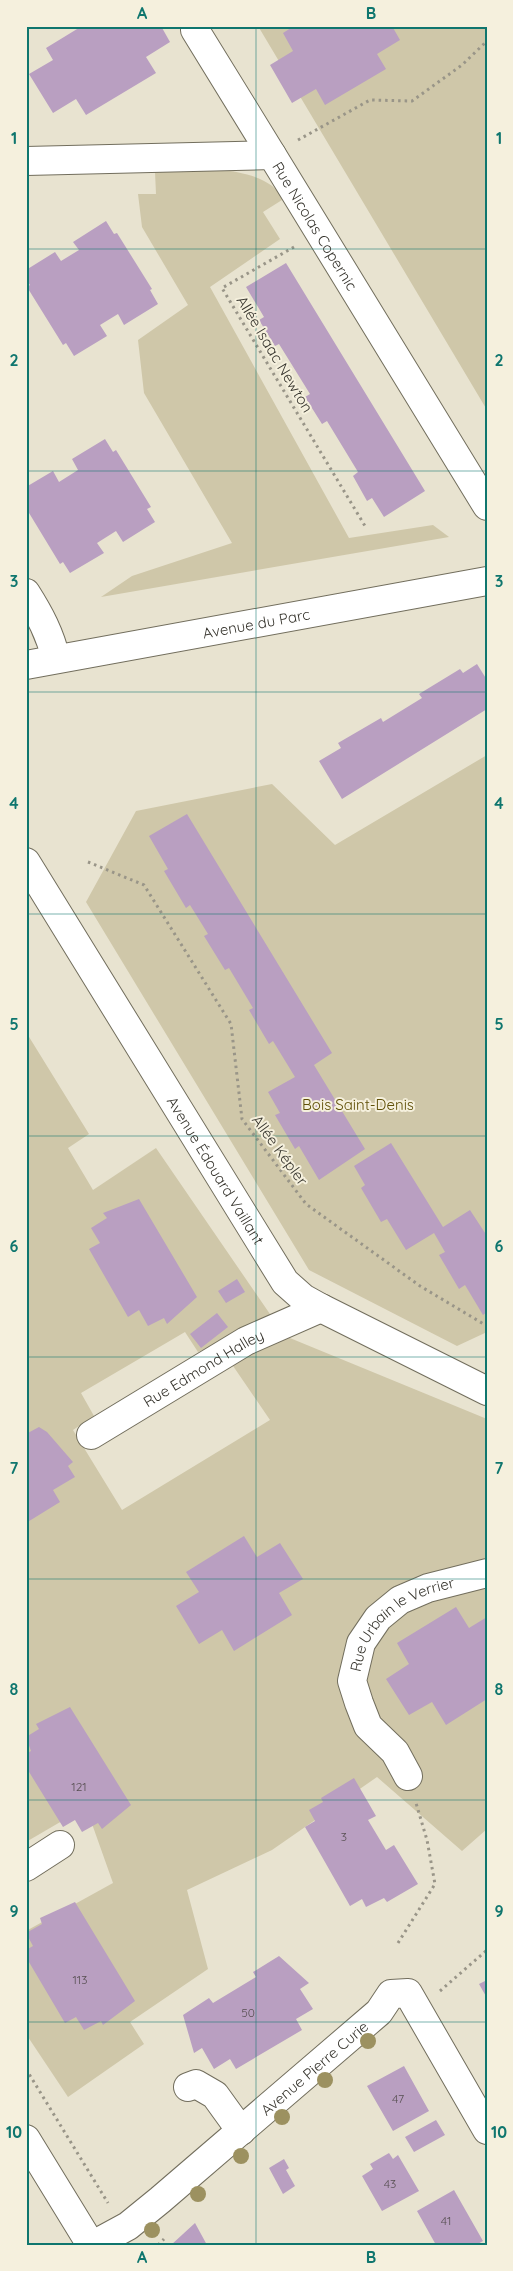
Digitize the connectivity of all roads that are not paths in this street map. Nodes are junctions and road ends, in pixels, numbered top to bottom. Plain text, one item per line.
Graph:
1 (195, 30) dead end
2 (272, 155) junction
3 (26, 162) edge
4 (487, 506) edge
5 (487, 581) edge
6 (26, 593) edge
7 (56, 659) junction
8 (26, 665) edge
9 (26, 862) edge
10 (322, 1308) junction
11 (487, 1391) edge
12 (91, 1435) dead end
13 (487, 1573) edge
14 (408, 1776) road end
15 (60, 1846) dead end
16 (26, 1867) edge
17 (188, 2087) dead end
18 (487, 2130) edge
19 (241, 2131) junction
20 (26, 2139) edge
21 (92, 2245) edge

1 - 2 street
2 - 3 street, Rue Nicolas Copernic
2 - 4 street, Rue Nicolas Copernic
5 - 7 street, Avenue du Parc
6 - 7 street
7 - 8 street, Avenue du Parc
9 - 10 street, Avenue Édouard Vaillant
10 - 11 street, Avenue Édouard Vaillant
10 - 12 street, Rue Edmond Halley
13 - 14 street, Rue Urbain le Verrier
15 - 16 street
17 - 19 street
18 - 19 street, Avenue Pierre Curie
19 - 21 street, Avenue Pierre Curie
20 - 21 street

